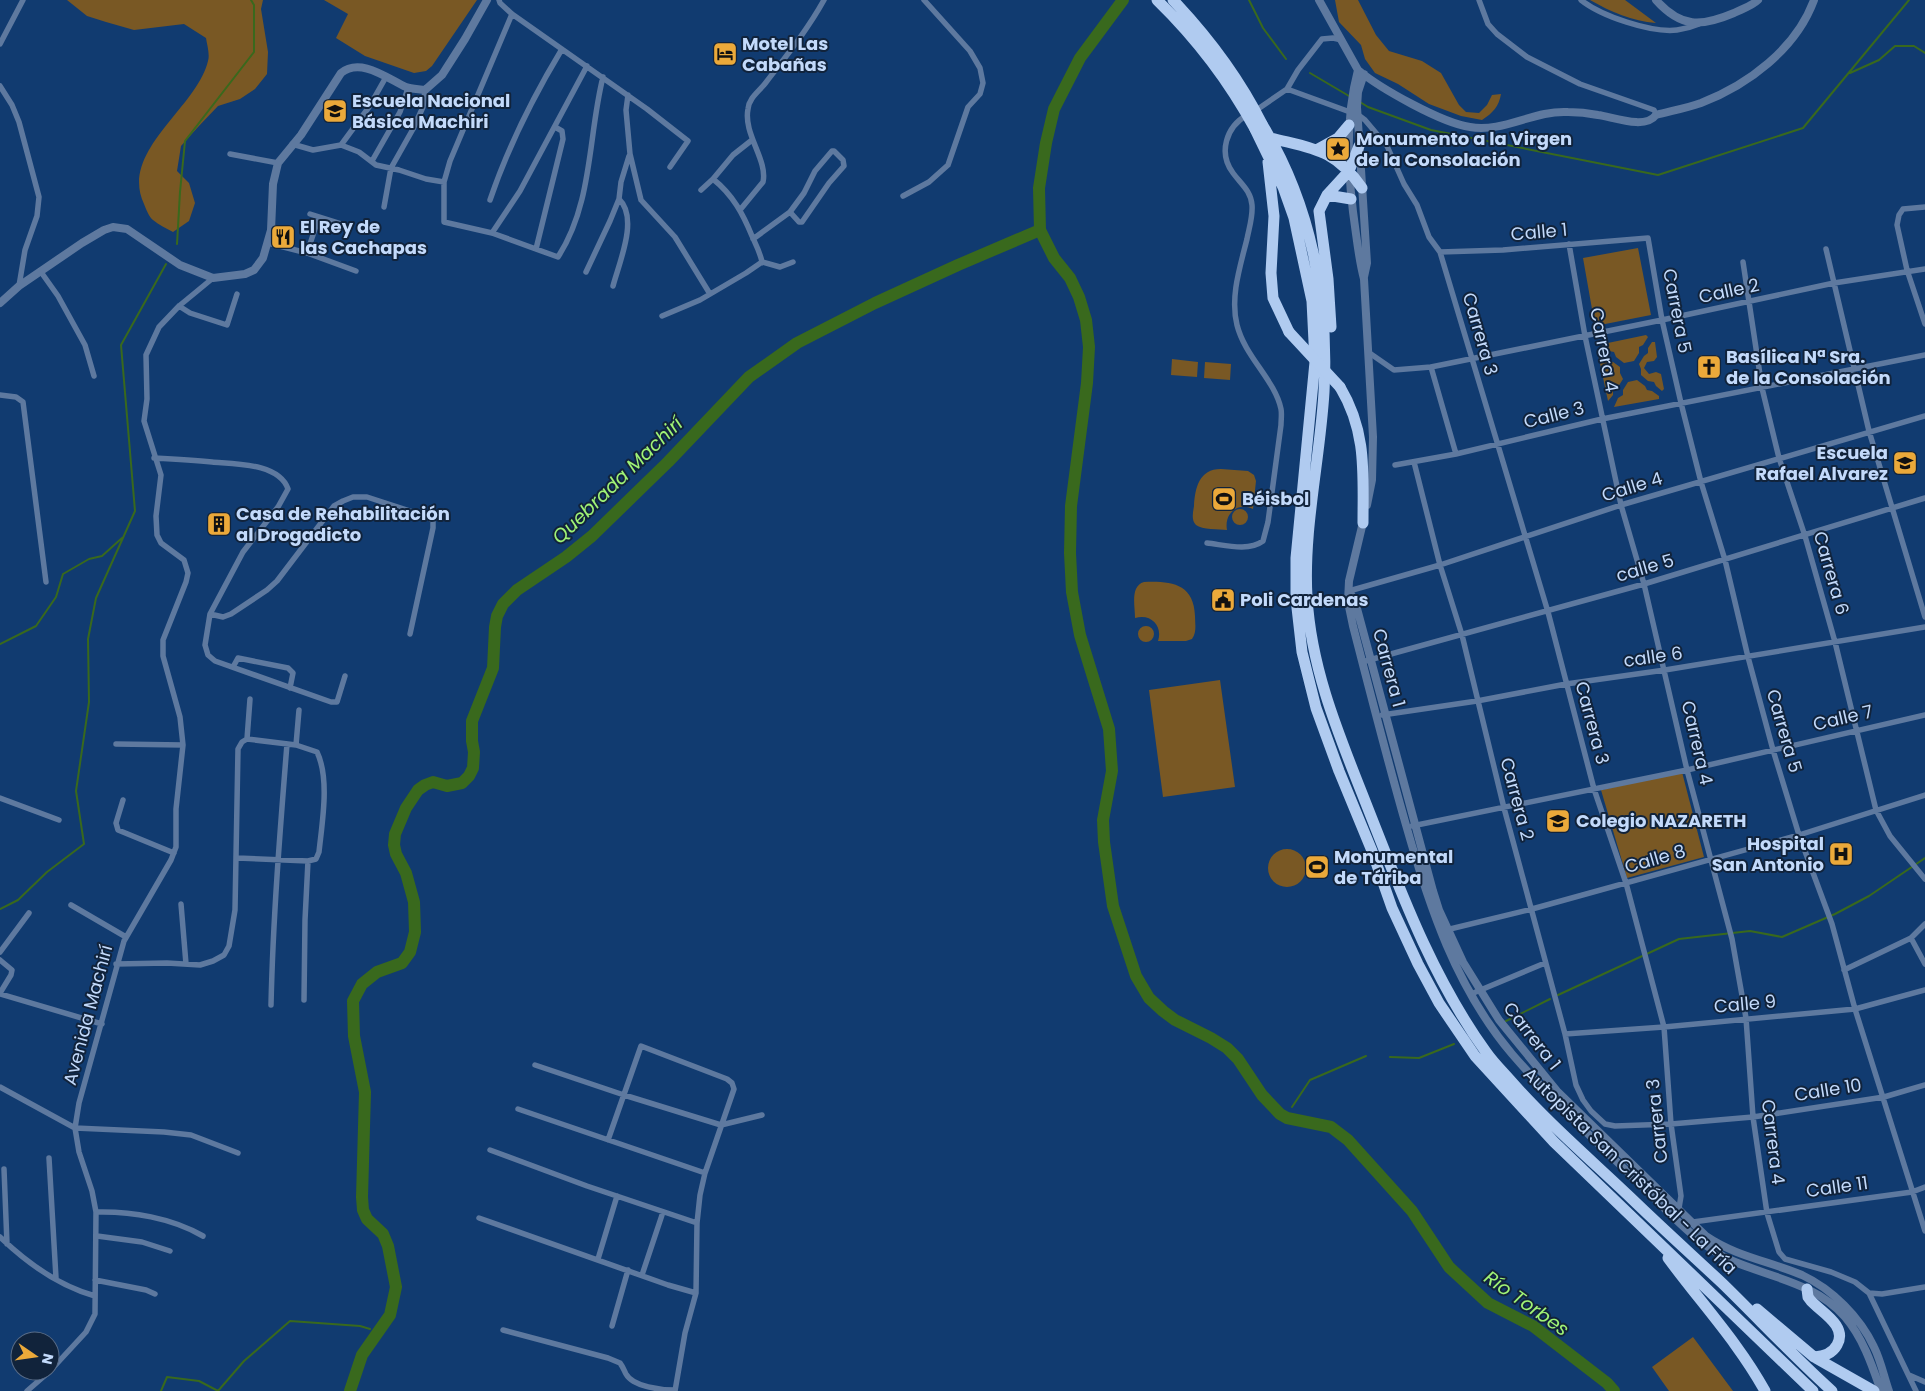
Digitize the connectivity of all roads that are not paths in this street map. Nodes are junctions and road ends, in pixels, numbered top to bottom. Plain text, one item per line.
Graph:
1 (23, 0) edge
2 (487, 0) edge
3 (499, 0) edge
4 (824, 0) edge
5 (924, 0) edge
6 (1157, 0) edge
7 (1173, 0) edge
8 (1319, 0) edge
9 (1479, 0) edge
10 (1581, 0) edge
11 (1656, 0) edge
12 (1758, 0) edge
13 (1814, 0) edge
14 (512, 14) junction
15 (1699, 24) junction
16 (1342, 40) junction
17 (0, 44) edge
18 (562, 49) junction
19 (587, 66) junction
20 (1361, 72) junction
21 (386, 77) junction
22 (602, 77) junction
23 (0, 86) edge
24 (408, 88) junction
25 (1287, 89) junction
26 (425, 90) junction
27 (628, 95) junction
28 (1354, 110) junction
29 (1656, 115) junction
30 (1349, 125) junction
31 (1259, 126) junction
32 (555, 127) junction
33 (1271, 138) junction
34 (752, 140) junction
35 (292, 144) junction
36 (341, 145) junction
37 (1359, 146) junction
38 (1318, 149) junction
39 (1267, 153) junction
40 (230, 154) dead end
41 (630, 154) junction
42 (372, 161) junction
43 (278, 162) junction
44 (391, 168) junction
45 (670, 168) dead end
46 (1349, 171) junction
47 (713, 179) junction
48 (444, 182) junction
49 (1362, 188) junction
50 (701, 190) dead end
51 (1328, 195) junction
52 (903, 196) dead end
53 (619, 199) junction
54 (1351, 199) junction
55 (490, 200) dead end
56 (384, 207) dead end
57 (1925, 207) edge
58 (740, 210) junction
59 (790, 212) junction
60 (310, 214) dead end
61 (319, 217) junction
62 (346, 225) dead end
63 (492, 233) junction
64 (1640, 238) joint
65 (753, 239) junction
66 (268, 243) junction
67 (1569, 244) junction
68 (536, 249) junction
69 (1826, 249) dead end
70 (1440, 252) junction
71 (307, 253) junction
72 (762, 262) junction
73 (793, 262) dead end
74 (1743, 262) dead end
75 (1925, 269) edge
76 (1907, 270) junction
77 (356, 271) dead end
78 (40, 272) junction
79 (586, 272) dead end
80 (213, 278) junction
81 (1364, 279) junction
82 (1834, 283) junction
83 (19, 286) junction
84 (612, 286) dead end
85 (237, 294) dead end
86 (710, 294) junction
87 (1748, 302) junction
88 (0, 303) edge
89 (180, 306) junction
90 (662, 316) dead end
91 (1662, 320) junction
92 (1925, 324) edge
93 (1585, 336) junction
94 (1368, 352) junction
95 (1925, 355) edge
96 (1471, 360) junction
97 (1431, 367) junction
98 (1854, 369) junction
99 (94, 376) dead end
100 (1762, 388) junction
101 (0, 395) edge
102 (1681, 403) junction
103 (1925, 416) edge
104 (1321, 418) junction
105 (1602, 419) junction
106 (1869, 432) junction
107 (1496, 445) junction
108 (1456, 454) junction
109 (154, 458) junction
110 (1779, 458) junction
111 (1414, 462) junction
112 (1396, 465) dead end
113 (1701, 482) junction
114 (1925, 498) edge
115 (1621, 505) junction
116 (1892, 508) junction
117 (1363, 523) junction
118 (1806, 536) junction
119 (1526, 538) junction
120 (1207, 543) dead end
121 (1725, 560) junction
122 (1440, 566) junction
123 (46, 582) dead end
124 (1644, 584) junction
125 (1349, 592) junction
126 (1548, 612) junction
127 (210, 614) junction
128 (1925, 617) edge
129 (1925, 626) edge
130 (410, 634) dead end
131 (1462, 635) junction
132 (1836, 642) junction
133 (1748, 657) junction
134 (1371, 660) junction
135 (1362, 662) junction
136 (233, 667) junction
137 (1665, 670) junction
138 (344, 676) dead end
139 (1566, 684) junction
140 (290, 688) junction
141 (250, 699) dead end
142 (1477, 701) junction
143 (299, 710) dead end
144 (1386, 714) junction
145 (1925, 715) edge
146 (1377, 716) junction
147 (1858, 730) junction
148 (247, 739) junction
149 (116, 744) dead end
150 (287, 744) junction
151 (183, 745) junction
152 (296, 745) junction
153 (1773, 750) junction
154 (1687, 770) junction
155 (1594, 789) junction
156 (1925, 795) edge
157 (0, 798) edge
158 (123, 800) dead end
159 (1504, 808) junction
160 (1876, 810) junction
161 (59, 820) dead end
162 (1416, 824) junction
163 (1407, 827) junction
164 (1799, 835) junction
165 (174, 853) junction
166 (237, 858) junction
167 (1710, 859) junction
168 (277, 860) junction
169 (308, 861) junction
170 (1925, 879) edge
171 (1626, 883) junction
172 (181, 904) dead end
173 (71, 905) dead end
174 (1532, 909) junction
175 (29, 913) dead end
176 (1925, 924) edge
177 (1448, 930) junction
178 (1440, 932) junction
179 (126, 937) junction
180 (1911, 938) junction
181 (0, 952) edge
182 (0, 960) edge
183 (1545, 963) junction
184 (116, 964) junction
185 (186, 964) junction
186 (1925, 964) edge
187 (1844, 970) junction
188 (1480, 990) junction
189 (1925, 990) edge
190 (0, 993) edge
191 (1471, 994) junction
192 (304, 1000) dead end
193 (271, 1005) dead end
194 (1855, 1010) junction
195 (1746, 1018) junction
196 (102, 1024) junction
197 (1664, 1027) junction
198 (1565, 1034) junction
199 (535, 1065) dead end
200 (1925, 1085) edge
201 (0, 1087) edge
202 (624, 1095) junction
203 (1884, 1097) junction
204 (518, 1109) dead end
205 (762, 1115) dead end
206 (1753, 1117) junction
207 (1671, 1124) junction
208 (721, 1125) junction
209 (1616, 1126) joint
210 (75, 1128) junction
211 (608, 1140) junction
212 (490, 1150) dead end
213 (238, 1153) dead end
214 (49, 1158) dead end
215 (4, 1169) dead end
216 (705, 1173) junction
217 (1925, 1187) edge
218 (1912, 1192) junction
219 (617, 1196) junction
220 (1679, 1208) junction
221 (96, 1212) junction
222 (663, 1212) junction
223 (1767, 1213) junction
224 (479, 1218) dead end
225 (1693, 1222) junction
226 (697, 1223) junction
227 (1646, 1228) junction
228 (1925, 1231) edge
229 (97, 1236) junction
230 (203, 1236) dead end
231 (0, 1238) edge
232 (7, 1244) junction
233 (170, 1252) dead end
234 (598, 1259) junction
235 (628, 1270) junction
236 (642, 1276) junction
237 (56, 1278) junction
238 (95, 1280) junction
239 (1721, 1283) junction
240 (1925, 1286) edge
241 (1807, 1289) junction
242 (696, 1293) junction
243 (1869, 1293) junction
244 (155, 1294) dead end
245 (95, 1296) junction
246 (612, 1326) dead end
247 (503, 1330) dead end
248 (1814, 1357) junction
249 (60, 1360) edge
250 (1909, 1374) junction
251 (38, 1381) edge
252 (1925, 1382) edge
253 (27, 1391) edge
254 (675, 1391) edge
255 (1765, 1391) edge
256 (1813, 1391) edge
257 (1832, 1391) edge
258 (1874, 1391) edge
259 (1881, 1391) edge
260 (1889, 1391) edge
261 (1916, 1391) edge

1 - 17 street
2 - 26 street
3 - 14 street
4 - 34 street
5 - 52 street
6 - 31 highway, Autopista San Cristóbal - La Fría, bridge
7 - 31 highway, Autopista San Cristóbal - La Fría, bridge
8 - 16 street
9 - 29 street
10 - 15 street
11 - 15 street
12 - 15 street
13 - 29 street
14 - 18 street
14 - 48 street
16 - 20 street
16 - 25 street
18 - 19 street
18 - 55 street
19 - 22 street
19 - 32 street
20 - 28 street
20 - 29 street
21 - 24 street
21 - 35 street
21 - 36 street
22 - 27 street
22 - 68 street
23 - 83 street
24 - 26 street
24 - 42 street
25 - 28 street
25 - 120 street
26 - 44 street
27 - 41 street
27 - 45 street
28 - 30 street
28 - 37 street
28 - 70 street, Carrera 3
30 - 38 highway
30 - 46 street
31 - 33 highway, Autopista San Cristóbal - La Fría
31 - 39 highway, Autopista San Cristóbal - La Fría
32 - 63 street
32 - 68 street
33 - 38 highway
33 - 104 highway, Autopista San Cristóbal - La Fría
34 - 47 street
34 - 58 street
35 - 36 street
35 - 43 street
36 - 42 street
37 - 46 highway
37 - 49 street
38 - 46 highway
39 - 117 highway, bridge
39 - 227 highway, Autopista San Cristóbal - La Fría
40 - 43 street
41 - 53 street
41 - 86 street
42 - 44 street
43 - 66 street
44 - 48 street
44 - 56 street
46 - 49 highway
46 - 51 highway
46 - 54 street
47 - 50 street
47 - 58 street
48 - 63 street
49 - 81 street
51 - 54 highway
51 - 104 highway
53 - 79 street
53 - 84 street
54 - 81 street
57 - 76 street
58 - 65 street
59 - 59 street
59 - 65 street
60 - 61 street
61 - 62 street
61 - 71 street
63 - 68 street
64 - 67 street, Calle 1
64 - 91 street, Carrera 5
65 - 72 street
66 - 71 street
66 - 80 street
67 - 70 street, Calle 1
67 - 93 street, Carrera 4
69 - 82 street
70 - 96 street, Carrera 3
71 - 77 street
72 - 73 street
72 - 86 street
74 - 87 street, Carrera 6
75 - 76 street, Calle 2
76 - 82 street, Calle 2
76 - 92 street
78 - 80 street
78 - 83 street
78 - 99 street
80 - 89 street, Avenida Machirí
81 - 94 street, Carrera 1
82 - 87 street, Calle 2
82 - 98 street
83 - 88 street
85 - 89 street
86 - 90 street
87 - 91 street, Calle 2
87 - 100 street, Carrera 6
89 - 109 street, Avenida Machirí
91 - 93 street, Calle 2
91 - 102 street, Carrera 5
93 - 96 street, Calle 2
93 - 105 street, Carrera 4
94 - 97 street, Calle 2
94 - 117 street, Carrera 1
95 - 98 street, Calle 3
96 - 97 street, Calle 2
96 - 107 street, Carrera 3
97 - 108 street
98 - 100 street, Calle 3
98 - 106 street
100 - 102 street, Calle 3
100 - 110 street, Carrera 6
101 - 123 street
102 - 105 street, Calle 3
102 - 113 street, Carrera 5
103 - 106 street, Calle 4
104 - 239 highway, Autopista San Cristóbal - La Fría
105 - 107 street, Calle 3
105 - 115 street, Carrera 4
106 - 110 street, Calle 4
106 - 116 street
107 - 108 street, Calle 3
107 - 119 street, Carrera 3
108 - 111 street, Calle 3
109 - 127 street
109 - 151 street, Avenida Machirí
110 - 113 street, Calle 4
110 - 118 street, Carrera 6
111 - 112 street, Calle 3
111 - 122 street, Carrera 2
113 - 115 street, Calle 4
113 - 121 street, Carrera 5
114 - 116 street, calle 5
115 - 119 street, Calle 4
115 - 124 street, Carrera 4
116 - 118 street, calle 5
116 - 128 street
117 - 125 street, Carrera 1
118 - 121 street, calle 5
118 - 132 street, Carrera 6
119 - 122 street, Calle 4
119 - 126 street, Carrera 3
121 - 124 street, calle 5
121 - 133 street, Carrera 5
122 - 125 street, Calle 4
122 - 131 street, Carrera 2
124 - 126 street, calle 5
124 - 137 street, Carrera 4
125 - 134 street, Carrera 1
125 - 135 street, Carrera 1
126 - 131 street, calle 5
126 - 139 street, Carrera 3
127 - 130 street
127 - 136 street
129 - 132 street, calle 6
131 - 134 street, calle 5
131 - 142 street, Carrera 2
132 - 133 street, calle 6
132 - 147 street, Carrera 6
133 - 137 street, calle 6
133 - 153 street, Carrera 5
134 - 135 street, calle 5
134 - 144 street, Carrera 1
135 - 146 street, Carrera 1
136 - 140 street
136 - 140 street
137 - 139 street, calle 6
137 - 154 street, Carrera 4
138 - 140 street
139 - 142 street, calle 6
139 - 155 street, Carrera 3
141 - 148 street
142 - 144 street, calle 6
142 - 159 street, Carrera 2
143 - 152 street
144 - 146 street, calle 6
144 - 162 street, Carrera 1
145 - 147 street, Calle 7
146 - 163 street, Carrera 1
147 - 153 street, Calle 7
147 - 160 street, Carrera 6
148 - 150 street
148 - 166 street
149 - 151 street
150 - 152 street
150 - 168 street
151 - 165 street, Avenida Machirí
152 - 169 street
153 - 154 street, Calle 7
153 - 164 street, Carrera 5
154 - 155 street, Calle 7
154 - 167 street, Carrera 4
155 - 159 street, Calle 7
155 - 171 street, Carrera 3
156 - 160 street, Calle 8
157 - 161 street
158 - 165 street
159 - 162 street, Calle 7
159 - 174 street, Carrera 2
160 - 164 street, Calle 8
160 - 170 street, Carrera 6
162 - 163 street, Calle 7
162 - 177 street, Carrera 1
163 - 178 street, Carrera 1
164 - 167 street, Calle 8
164 - 187 street, Carrera 5
165 - 179 street, Avenida Machirí
166 - 168 street
166 - 185 street
167 - 171 street, Calle 8
167 - 195 street, Carrera 4
168 - 169 street
168 - 193 street
169 - 192 street
171 - 174 street, Calle 8
171 - 197 street, Carrera 3
172 - 185 street
173 - 179 street
174 - 177 street, Calle 8
174 - 183 street, Carrera 2
175 - 181 street
176 - 180 street
177 - 178 street, Calle 8
177 - 188 street, Carrera 1
178 - 191 street, Carrera 1
179 - 184 street, Avenida Machirí
180 - 186 street
180 - 187 street
182 - 190 street
183 - 188 street
183 - 198 street, Carrera 2
184 - 185 street
184 - 196 street, Avenida Machirí
187 - 194 street, Carrera 5
188 - 191 street
188 - 220 street, Carrera 1
189 - 194 street, Calle 9
190 - 196 street
191 - 241 street, Carrera 1
194 - 195 street, Calle 9
194 - 203 street, Carrera 5
195 - 197 street, Calle 9
195 - 206 street, Carrera 4
196 - 210 street, Avenida Machirí
197 - 198 street, Calle 9
197 - 207 street, Carrera 3
198 - 209 street, Carrera 2
199 - 202 street
200 - 203 street, Calle 10
201 - 210 street
202 - 208 street
202 - 208 street
202 - 211 street
203 - 206 street, Calle 10
203 - 218 street, Carrera 5
204 - 211 street
205 - 208 street
206 - 207 street, Calle 10
206 - 223 street, Carrera 4
207 - 209 street, Calle 10
207 - 220 street, Carrera 3
208 - 216 street
210 - 213 street
210 - 221 street, Avenida Machirí
211 - 216 street
212 - 219 street
214 - 237 street
215 - 232 street
216 - 226 street
217 - 218 street, Calle 11
218 - 223 street, Calle 11
218 - 228 street, Carrera 5
219 - 222 street
219 - 234 street
220 - 225 street, Carrera 1
221 - 229 street, Avenida Machirí
221 - 230 street
222 - 226 street
222 - 236 street
223 - 225 street, Calle 11
223 - 243 street, Carrera 4
224 - 234 street
225 - 260 street, Carrera 1
226 - 242 street
227 - 255 highway
227 - 256 highway, Autopista San Cristóbal - La Fría
229 - 233 street
229 - 238 street, Avenida Machirí
231 - 232 street
232 - 237 street
234 - 235 street
235 - 236 street
235 - 246 street
236 - 242 street
237 - 245 street
238 - 244 street
238 - 245 street, Avenida Machirí
239 - 248 highway
239 - 257 highway, Autopista San Cristóbal - La Fría
240 - 243 street
241 - 248 highway
241 - 259 street, Carrera 1
242 - 254 street
243 - 250 street
245 - 249 street, Avenida Machirí
247 - 254 street
248 - 258 highway
250 - 252 street
250 - 261 street
251 - 253 street, Avenida Machirí

